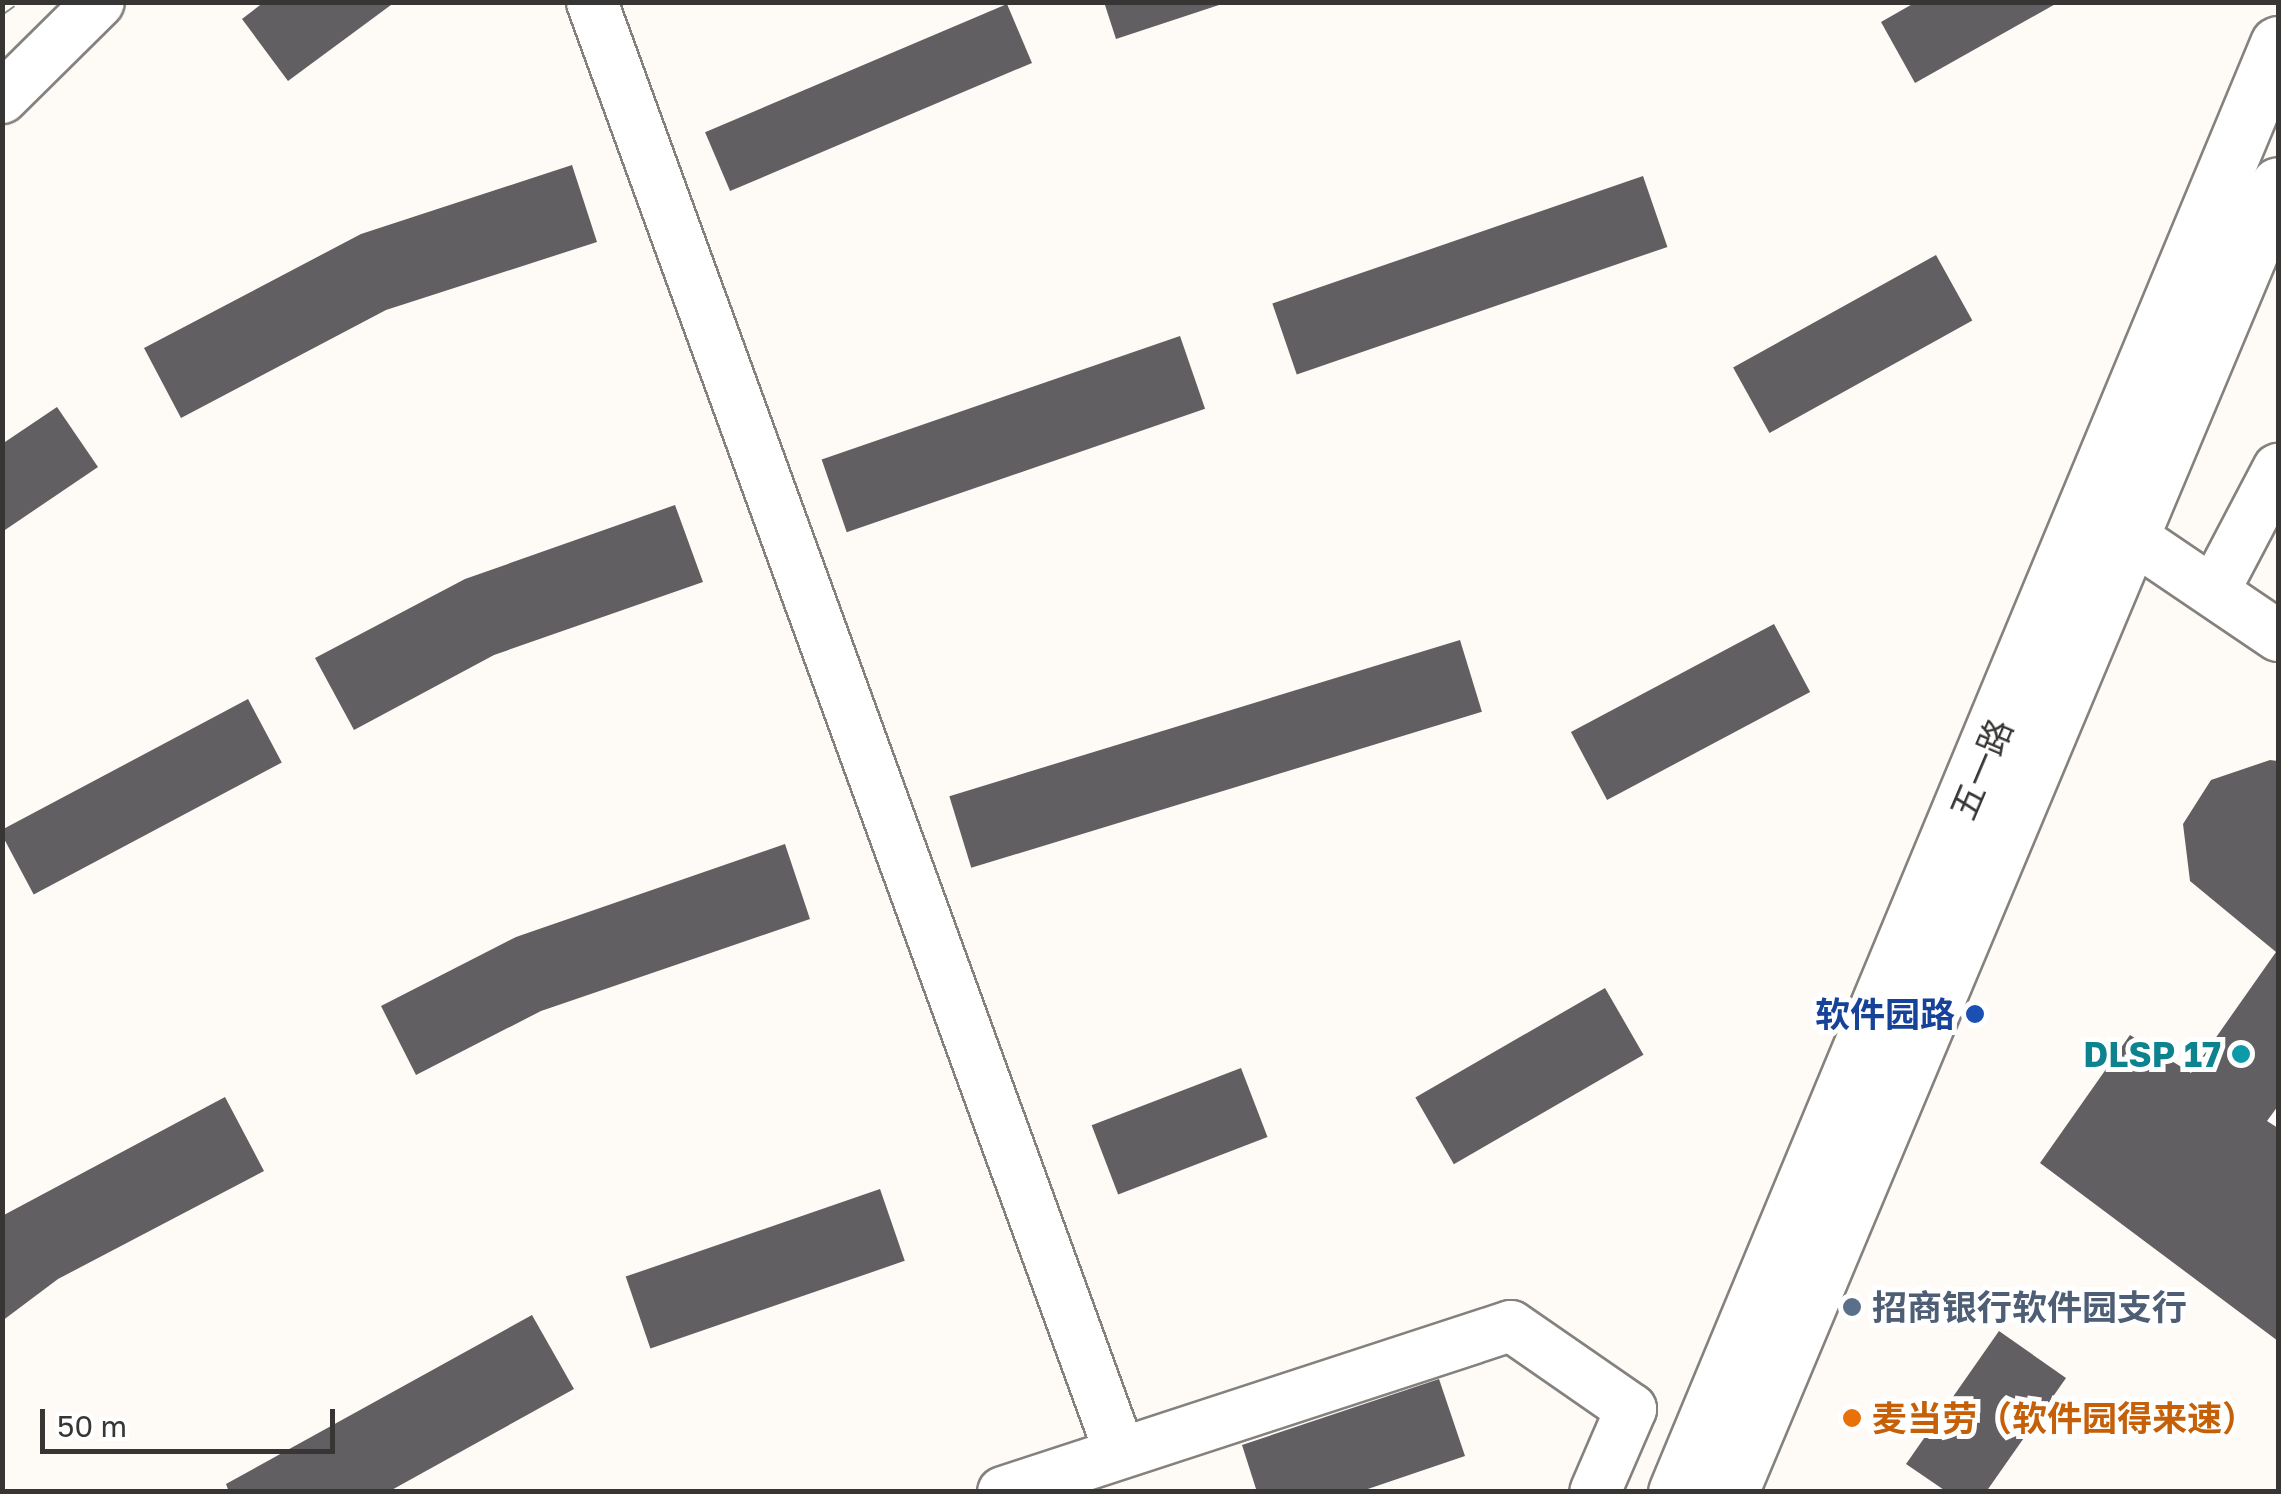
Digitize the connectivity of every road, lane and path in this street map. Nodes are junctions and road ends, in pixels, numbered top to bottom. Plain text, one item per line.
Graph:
1 (99, 2) edge
2 (592, 2) edge
3 (2278, 44) edge
4 (2, 98) edge
5 (2278, 185) edge
6 (2278, 468) edge
7 (2097, 495) junction
8 (2134, 539) junction
9 (2214, 592) junction
10 (2278, 636) edge
11 (1120, 1454) junction
12 (1002, 1492) edge
13 (1594, 1492) edge
14 (1676, 1492) edge
15 (1730, 1492) edge

1 - 4 street
2 - 11 street
3 - 7 main road, 五一路
5 - 8 main road, 五一路
6 - 9 street
7 - 8 street
7 - 14 main road, 五一路
8 - 9 street
8 - 15 main road, 五一路
9 - 10 street
11 - 12 street
11 - 13 street

